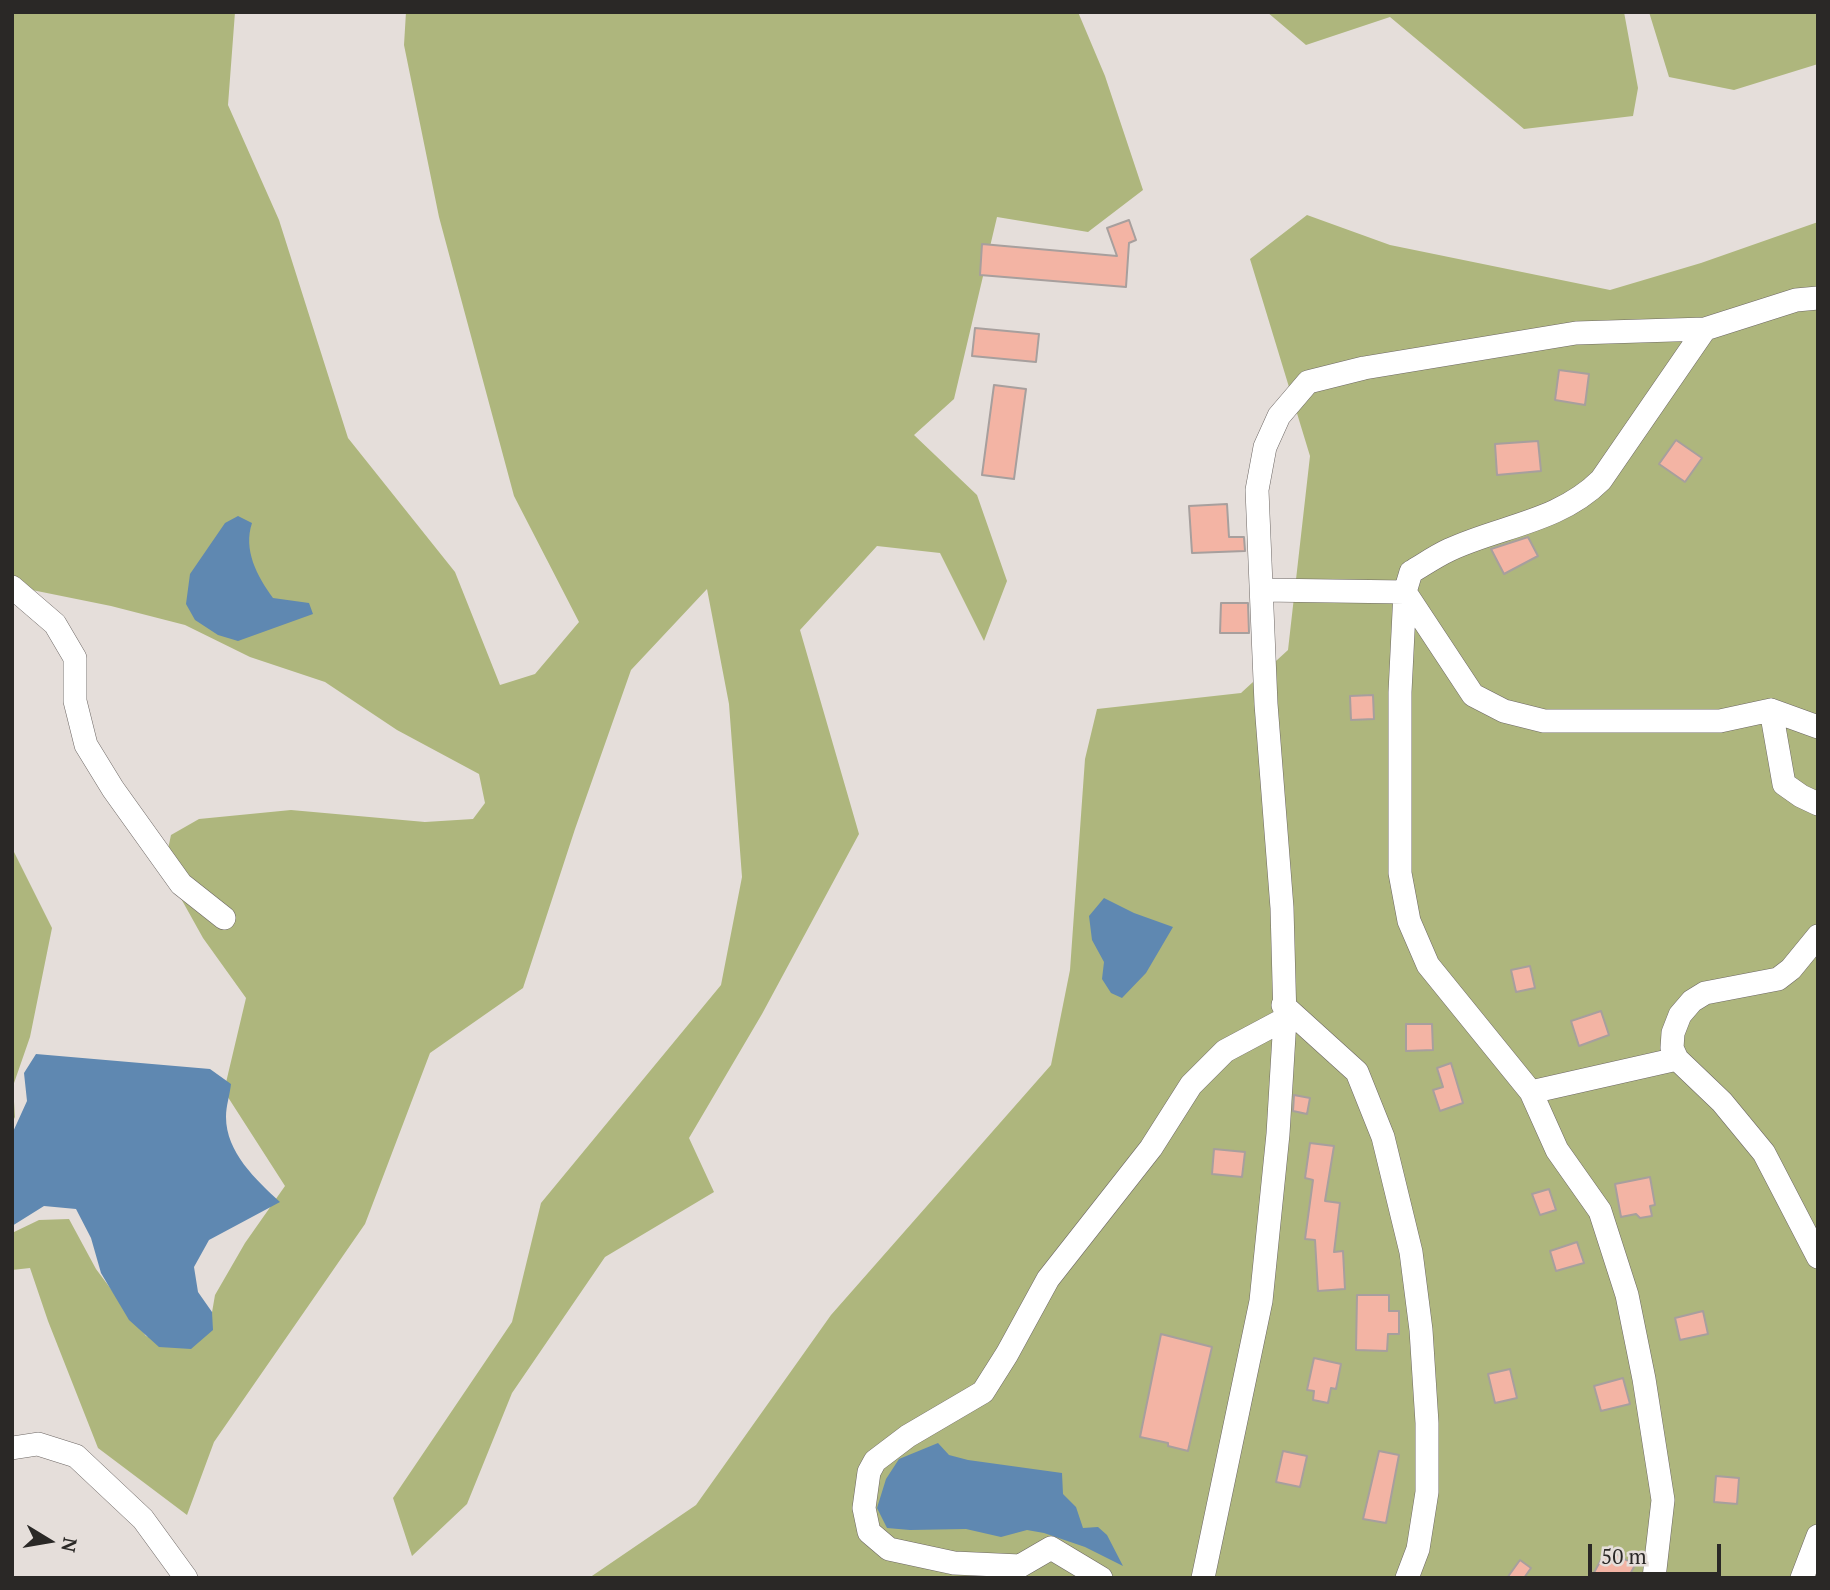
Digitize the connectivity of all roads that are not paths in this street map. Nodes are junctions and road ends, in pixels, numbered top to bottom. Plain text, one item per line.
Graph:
1 (1818, 298) edge
2 (1705, 329) junction
3 (12, 587) edge
4 (1262, 590) junction
5 (1405, 592) junction
6 (1771, 710) junction
7 (1818, 727) edge
8 (1818, 804) edge
9 (223, 918) dead end
10 (1818, 936) edge
11 (1284, 1012) junction
12 (1677, 1059) junction
13 (1531, 1091) junction
14 (1818, 1257) edge
15 (12, 1448) edge
16 (1818, 1536) edge
17 (186, 1578) edge
18 (1101, 1578) edge
19 (1203, 1578) edge
20 (1407, 1578) edge
21 (1654, 1578) edge
22 (1802, 1578) edge

1 - 2 street
2 - 4 street
2 - 5 street
3 - 9 street
4 - 5 street
4 - 11 street
5 - 6 street
5 - 13 street
6 - 7 street
6 - 8 street
10 - 12 street
11 - 18 street
11 - 19 street
11 - 20 street
12 - 13 street
12 - 14 street
13 - 21 street
15 - 17 street
16 - 22 street

